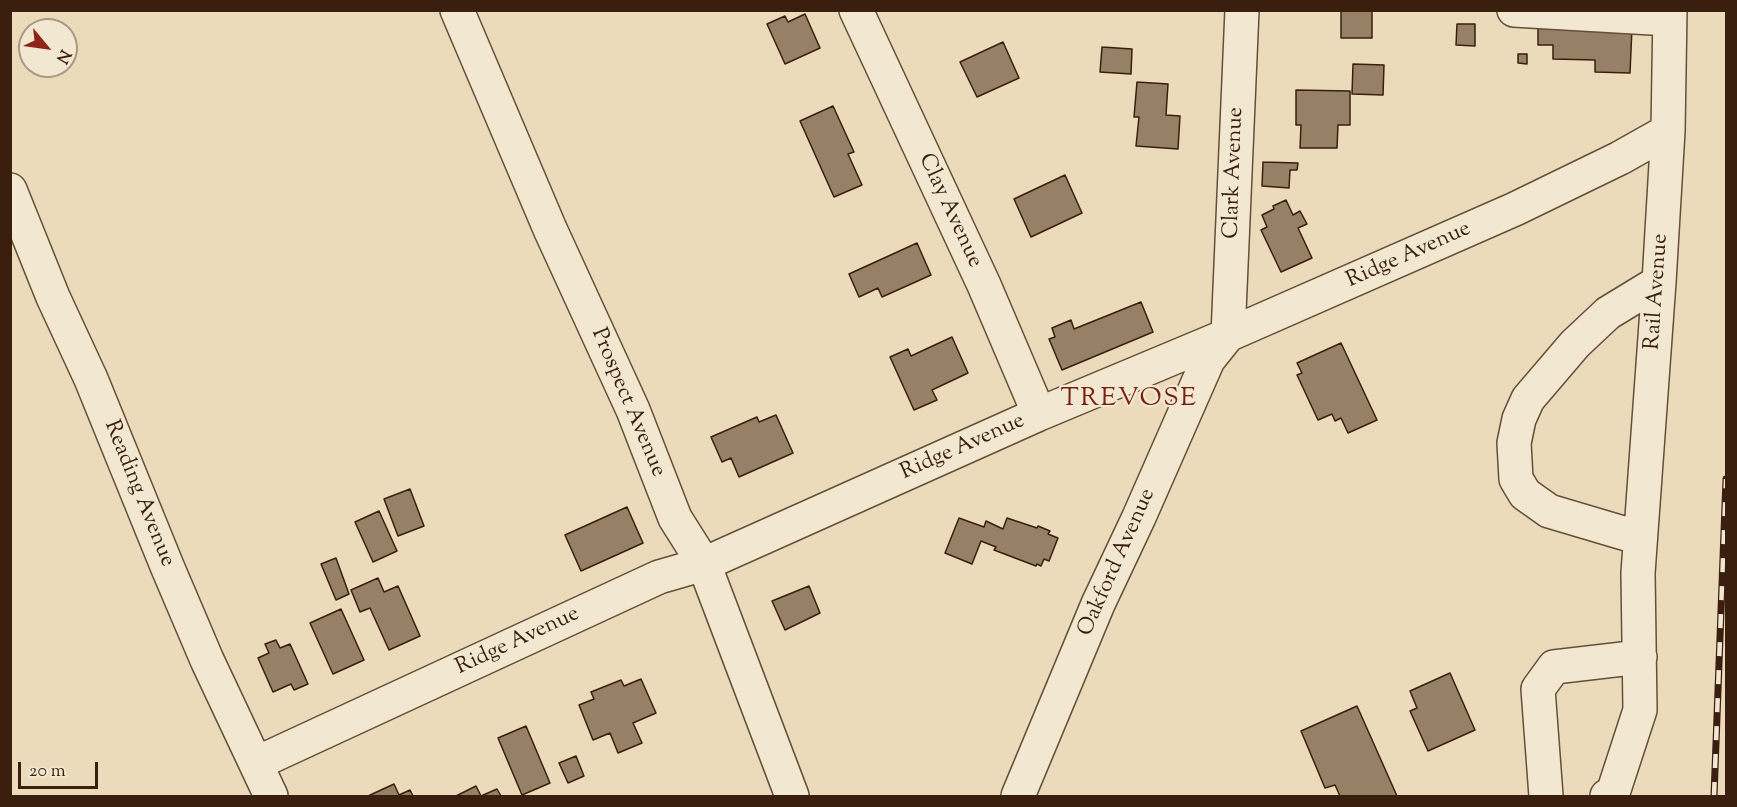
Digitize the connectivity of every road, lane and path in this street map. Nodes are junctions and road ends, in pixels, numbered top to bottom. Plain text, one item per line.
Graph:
1 (458, 10) edge
2 (856, 10) edge
3 (1242, 10) edge
4 (1514, 10) edge
5 (1669, 15) edge
6 (1668, 131) junction
7 (10, 190) edge
8 (1659, 282) junction
9 (1228, 335) junction
10 (1039, 414) junction
11 (1640, 538) junction
12 (704, 564) junction
13 (1640, 657) junction
14 (257, 763) junction
15 (272, 796) edge
16 (792, 796) edge
17 (1018, 796) edge
18 (1545, 796) edge
19 (1607, 796) edge

1 - 12 street, Prospect Avenue
2 - 10 street, Clay Avenue
3 - 9 street, Clark Avenue
4 - 5 street
5 - 6 street, Rail Avenue
6 - 8 street, Rail Avenue
6 - 9 street, Ridge Avenue
7 - 14 street, Reading Avenue
8 - 11 street, Rail Avenue
8 - 11 street
9 - 10 street, Ridge Avenue
9 - 17 street, Oakford Avenue
10 - 12 street, Ridge Avenue
11 - 13 street, Rail Avenue
12 - 14 street, Ridge Avenue
12 - 16 street, Prospect Avenue
13 - 18 street
13 - 19 street, Rail Avenue
14 - 15 street, Reading Avenue

